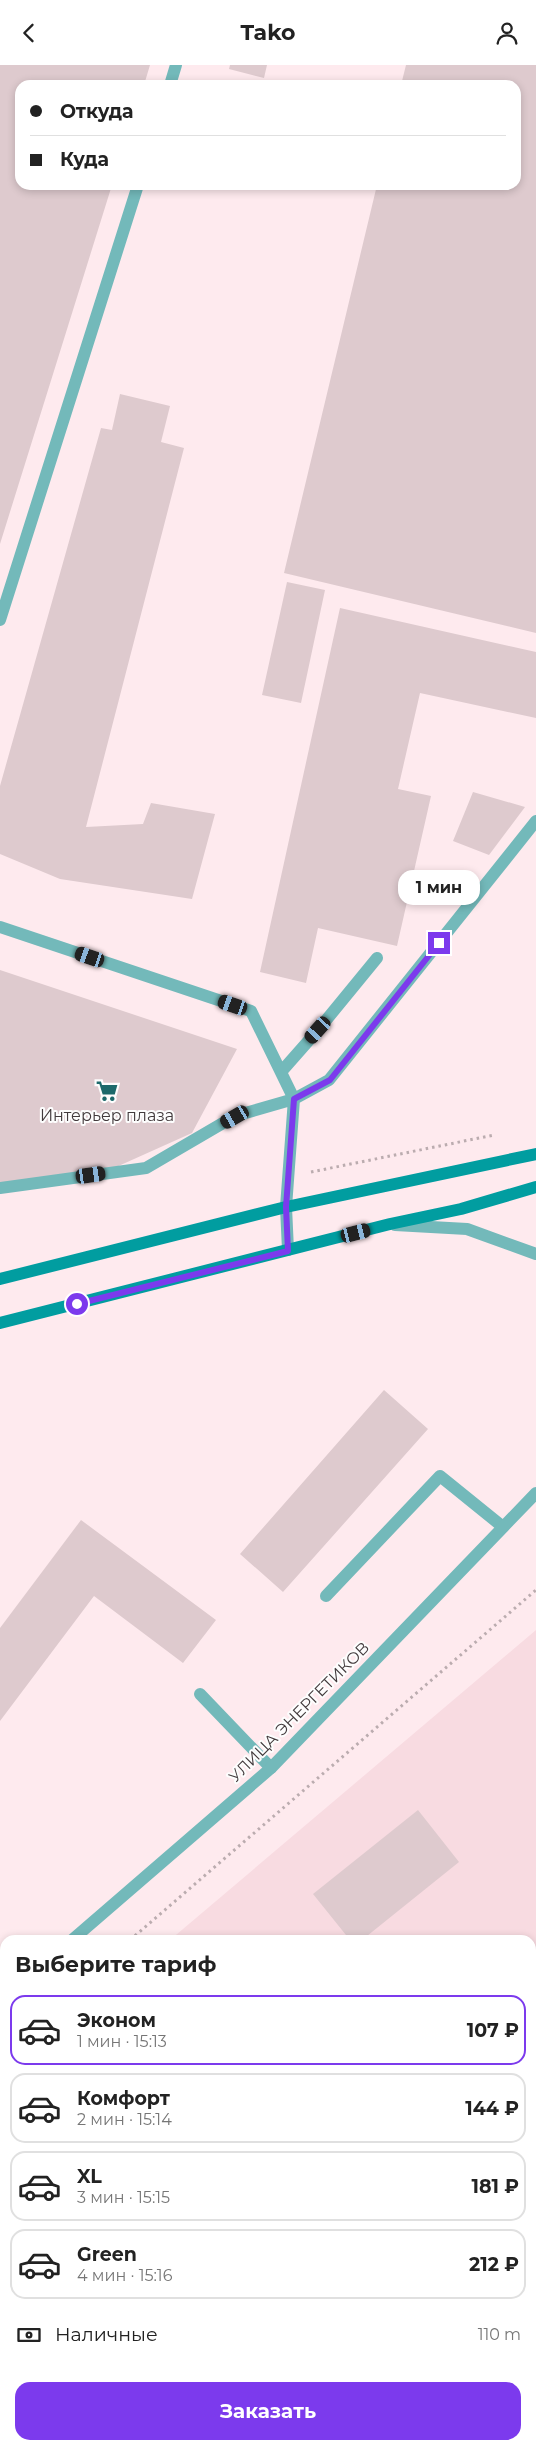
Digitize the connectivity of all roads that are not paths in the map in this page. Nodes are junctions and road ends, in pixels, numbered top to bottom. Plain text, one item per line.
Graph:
1 (176, 65) edge
2 (172, 80) edge
3 (136, 190) edge
4 (0, 620) edge
5 (536, 821) edge
6 (0, 927) edge
7 (377, 958) dead end
8 (281, 1072) junction
9 (294, 1099) junction
10 (536, 1154) edge
11 (536, 1187) edge
12 (0, 1188) edge
13 (286, 1207) junction
14 (390, 1225) junction
15 (288, 1251) junction
16 (536, 1254) edge
17 (0, 1279) edge
18 (0, 1323) edge
19 (536, 1493) edge
20 (504, 1527) junction
21 (326, 1596) dead end
22 (200, 1694) dead end
23 (271, 1768) junction
24 (78, 1935) edge

1 - 2 street
3 - 4 street
5 - 9 street
6 - 8 street
7 - 8 street
8 - 9 street
9 - 12 street
9 - 13 street
10 - 13 main road
11 - 14 main road
13 - 15 street
13 - 17 main road
14 - 15 main road
14 - 16 street
15 - 18 main road
19 - 20 street, УЛИЦА ЭНЕРГЕТИКОВ
20 - 21 street
20 - 23 street, УЛИЦА ЭНЕРГЕТИКОВ
22 - 23 street
23 - 24 street, УЛИЦА ЭНЕРГЕТИКОВ

